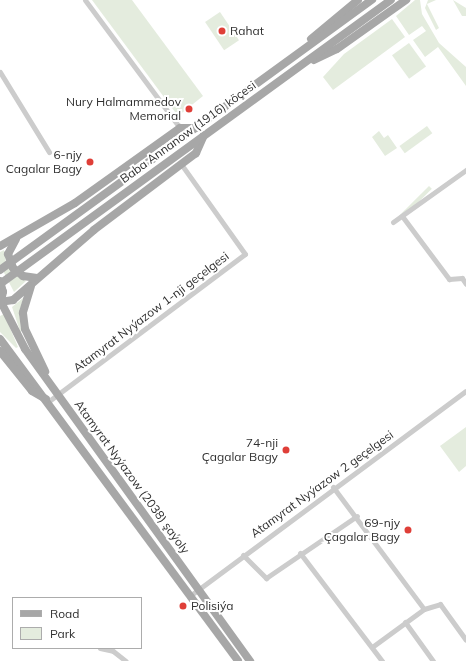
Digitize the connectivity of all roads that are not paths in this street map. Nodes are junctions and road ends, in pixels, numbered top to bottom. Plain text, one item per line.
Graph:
1 (85, 0) edge
2 (358, 0) edge
3 (372, 0) edge
4 (391, 0) edge
5 (406, 0) edge
6 (289, 60) junction
7 (297, 68) junction
8 (0, 72) edge
9 (6, 80) junction
10 (0, 84) edge
11 (180, 128) junction
12 (196, 128) junction
13 (204, 135) junction
14 (49, 152) dead end
15 (181, 164) junction
16 (466, 170) edge
17 (402, 216) junction
18 (393, 222) dead end
19 (17, 239) junction
20 (0, 246) edge
21 (0, 270) edge
22 (0, 282) edge
23 (35, 282) junction
24 (466, 284) edge
25 (1, 303) edge
26 (0, 339) edge
27 (0, 351) edge
28 (466, 391) edge
29 (57, 394) junction
30 (49, 401) junction
31 (333, 487) junction
32 (357, 516) junction
33 (300, 553) junction
34 (243, 555) junction
35 (198, 590) junction
36 (191, 595) junction
37 (424, 609) junction
38 (405, 622) junction
39 (466, 640) edge
40 (372, 647) junction
41 (104, 649) edge
42 (126, 661) edge
43 (238, 661) edge
44 (250, 661) edge
45 (382, 661) edge
46 (433, 661) edge

1 - 11 street
2 - 6 main road
3 - 6 main road, Baba Annanow (1916) köçesi
4 - 7 main road, Baba Annanow (1916) köçesi
5 - 7 main road
6 - 12 main road, Baba Annanow (1916) köçesi
7 - 13 main road, Baba Annanow (1916) köçesi
8 - 9 street
9 - 10 street
9 - 14 street
11 - 12 main road
11 - 19 main road
12 - 21 main road, Baba Annanow (1916) köçesi
13 - 15 main road
13 - 22 main road, Baba Annanow (1916) köçesi
15 - 23 main road
15 - 29 street, Atamyrat Nyýazow 1-nji geçelgesi
16 - 17 street
17 - 18 street
17 - 24 street
19 - 20 main road
19 - 23 main road
22 - 25 main road, Atamyrat Nyýazow (2038) şaýoly
23 - 25 main road
23 - 29 main road
25 - 29 main road, Atamyrat Nyýazow (2038) şaýoly
26 - 30 main road, Atamyrat Nyýazow (2038) şaýoly
27 - 30 main road
28 - 31 street, Atamyrat Nyýazow 2 geçelgesi
29 - 30 street
29 - 35 main road, Atamyrat Nyýazow (2038) şaýoly
30 - 36 main road, Atamyrat Nyýazow (2038) şaýoly
31 - 32 street
31 - 34 street, Atamyrat Nyýazow 2 geçelgesi
32 - 33 street
32 - 37 street
33 - 34 street
33 - 40 street
34 - 35 street, Atamyrat Nyýazow 2 geçelgesi
35 - 36 street, Atamyrat Nyýazow 2 geçelgesi
35 - 44 main road, Atamyrat Nyýazow (2038) şaýoly
36 - 43 main road, Atamyrat Nyýazow (2038) şaýoly
37 - 38 street
37 - 39 street
38 - 40 street
38 - 46 street
40 - 45 street
41 - 42 street

